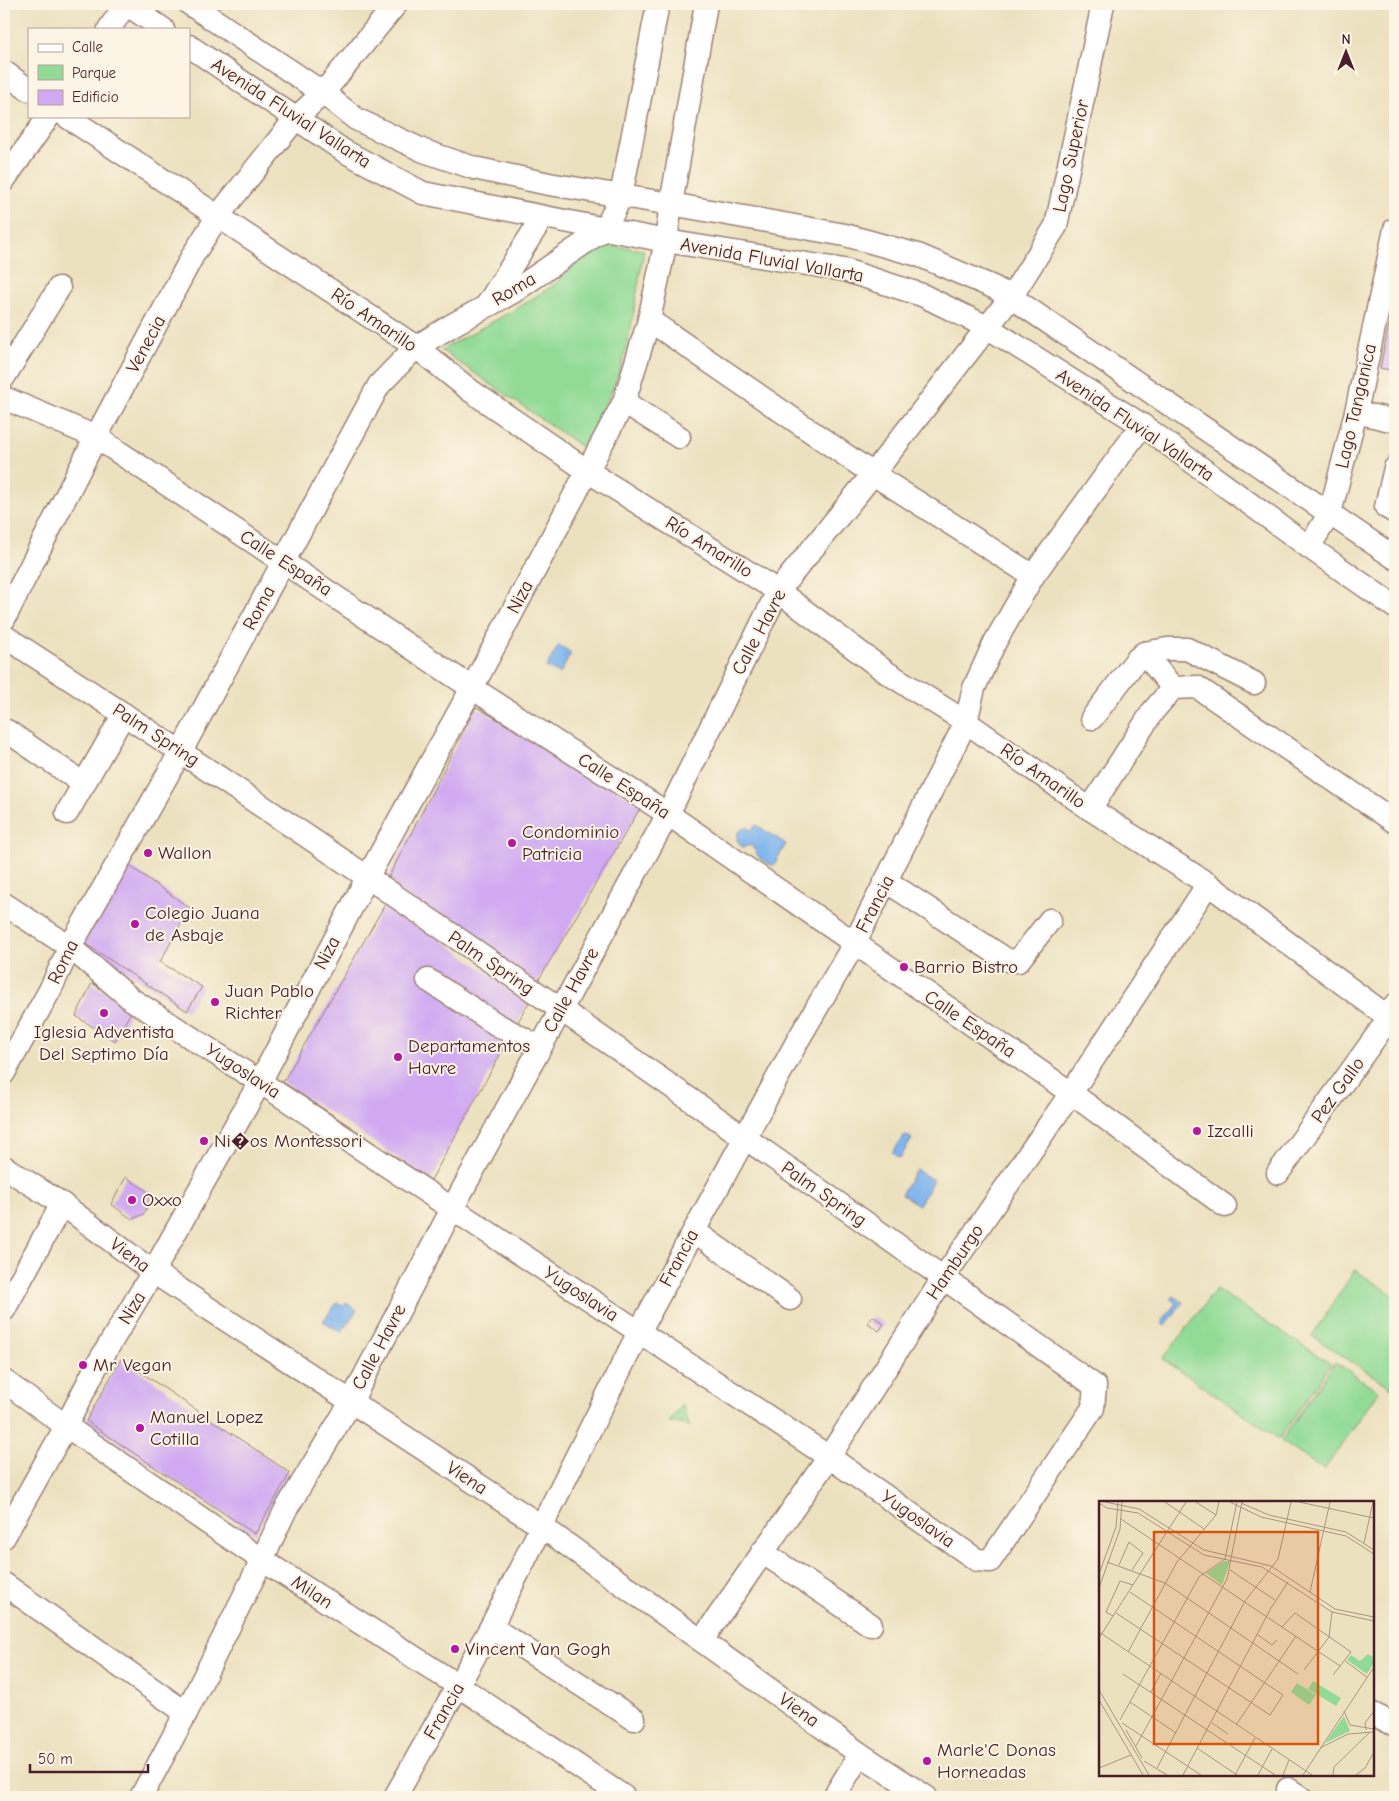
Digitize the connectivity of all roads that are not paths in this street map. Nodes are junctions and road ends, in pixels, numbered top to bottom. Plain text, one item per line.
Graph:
1 (126, 4) edge
2 (190, 4) edge
3 (396, 4) edge
4 (658, 4) edge
5 (706, 4) edge
6 (1103, 4) edge
7 (110, 28) edge
8 (162, 28) edge
9 (190, 47) edge
10 (4, 72) edge
11 (28, 89) edge
12 (323, 93) junction
13 (48, 118) edge
14 (69, 118) edge
15 (296, 118) junction
16 (4, 180) edge
17 (621, 196) junction
18 (671, 204) junction
19 (218, 216) junction
20 (542, 218) junction
21 (606, 228) junction
22 (1395, 229) edge
23 (666, 241) junction
24 (59, 288) dead end
25 (1011, 297) junction
26 (486, 306) junction
27 (649, 320) junction
28 (987, 327) junction
29 (416, 347) junction
30 (4, 377) edge
31 (4, 398) edge
32 (624, 402) junction
33 (1356, 412) junction
34 (1395, 421) edge
35 (1142, 426) junction
36 (96, 437) junction
37 (679, 437) dead end
38 (1395, 468) edge
39 (586, 470) junction
40 (873, 474) junction
41 (1395, 512) edge
42 (1330, 513) junction
43 (1309, 547) junction
44 (1395, 558) edge
45 (283, 562) junction
46 (1033, 576) junction
47 (778, 591) junction
48 (1395, 607) edge
49 (4, 619) edge
50 (4, 636) edge
51 (1144, 653) junction
52 (1254, 682) dead end
53 (472, 688) junction
54 (1173, 688) junction
55 (124, 714) junction
56 (1092, 718) dead end
57 (966, 722) junction
58 (7, 731) dead end
59 (181, 751) junction
60 (84, 784) junction
61 (1090, 809) junction
62 (67, 813) dead end
63 (668, 814) junction
64 (1395, 822) edge
65 (367, 878) junction
66 (886, 881) junction
67 (1208, 884) junction
68 (4, 904) edge
69 (1050, 920) dead end
70 (854, 944) junction
71 (70, 947) junction
72 (428, 980) dead end
73 (560, 1009) junction
74 (1393, 1015) edge
75 (539, 1047) junction
76 (4, 1073) edge
77 (260, 1082) junction
78 (1071, 1093) junction
79 (745, 1139) junction
80 (4, 1167) edge
81 (1278, 1173) dead end
82 (62, 1204) junction
83 (1224, 1206) dead end
84 (452, 1209) junction
85 (694, 1230) junction
86 (153, 1272) junction
87 (944, 1278) junction
88 (790, 1299) dead end
89 (4, 1310) edge
90 (639, 1332) junction
91 (4, 1381) edge
92 (1095, 1386) joint
93 (350, 1402) junction
94 (66, 1426) junction
95 (829, 1457) junction
96 (542, 1526) junction
97 (4, 1538) edge
98 (762, 1552) junction
99 (262, 1560) junction
100 (4, 1584) edge
101 (871, 1625) dead end
102 (491, 1627) junction
103 (702, 1640) junction
104 (459, 1686) junction
105 (186, 1713) junction
106 (1374, 1714) edge
107 (634, 1719) dead end
108 (1395, 1725) edge
109 (860, 1754) junction
110 (141, 1797) edge
111 (395, 1797) edge
112 (624, 1797) edge
113 (834, 1797) edge
114 (926, 1797) edge

1 - 7 street
1 - 8 street
2 - 12 street, Avenida Fluvial Vallarta
3 - 12 street, Venecia
4 - 17 street
5 - 18 street, Niza
6 - 25 street, Lago Superior
9 - 15 street, Avenida Fluvial Vallarta
10 - 11 street
12 - 15 street, Venecia
12 - 17 street, Avenida Fluvial Vallarta
13 - 16 street
14 - 19 street, Río Amarillo
15 - 19 street, Venecia
15 - 20 street, Avenida Fluvial Vallarta
17 - 18 street, Avenida Fluvial Vallarta
17 - 21 street
18 - 23 street, Niza
18 - 25 street, Avenida Fluvial Vallarta
19 - 29 street, Río Amarillo
19 - 36 street, Venecia
20 - 21 street, Avenida Fluvial Vallarta
20 - 26 street
21 - 23 street, Avenida Fluvial Vallarta
21 - 26 street, Roma
22 - 33 street, Lago Tanganica
23 - 27 street, Niza
23 - 28 street, Avenida Fluvial Vallarta
24 - 30 street
25 - 28 street, Calle Havre
25 - 42 street, Avenida Fluvial Vallarta
26 - 29 street, Roma
27 - 32 street, Niza
27 - 40 street
28 - 35 street, Avenida Fluvial Vallarta
28 - 40 street, Calle Havre
29 - 39 street, Río Amarillo
29 - 45 street, Roma
31 - 36 street, Calle España
32 - 37 street
32 - 39 street, Niza
33 - 34 street
33 - 42 street, Lago Tanganica
35 - 43 street, Avenida Fluvial Vallarta
35 - 46 street, Francia
36 - 45 street, Calle España
36 - 49 street, Venecia
38 - 41 street
39 - 47 street, Río Amarillo
39 - 53 street, Niza
40 - 46 street
40 - 47 street, Calle Havre
42 - 43 street, Lago Tanganica
42 - 44 street, Avenida Fluvial Vallarta
43 - 48 street, Avenida Fluvial Vallarta
45 - 53 street, Calle España
45 - 59 street, Roma
46 - 57 street, Francia
47 - 57 street, Río Amarillo
47 - 63 street, Calle Havre
50 - 55 street, Palm Spring
51 - 52 street
51 - 54 street
51 - 56 street
53 - 63 street, Calle España
53 - 65 street, Niza
54 - 61 street
54 - 64 street
55 - 59 street, Palm Spring
55 - 60 street
57 - 61 street, Río Amarillo
57 - 66 street, Francia
58 - 60 street
59 - 65 street, Palm Spring
59 - 71 street, Roma
60 - 62 street
61 - 67 street, Río Amarillo
63 - 70 street, Calle España
63 - 73 street, Calle Havre
65 - 73 street, Palm Spring
65 - 77 street, Niza
66 - 69 street
66 - 70 street, Francia
67 - 74 street, Río Amarillo
67 - 78 street, Hamburgo
68 - 71 street, Yugoslavia
70 - 78 street, Calle España
70 - 79 street, Francia
71 - 76 street, Roma
71 - 77 street, Yugoslavia
72 - 75 street
73 - 75 street, Calle Havre
73 - 79 street, Palm Spring
74 - 81 street, Pez Gallo
75 - 84 street, Calle Havre
77 - 84 street, Yugoslavia
77 - 86 street, Niza
78 - 83 street, Calle España
78 - 87 street, Hamburgo
79 - 85 street, Francia
79 - 87 street, Palm Spring
80 - 82 street, Viena
82 - 86 street, Viena
82 - 89 street
84 - 90 street, Yugoslavia
84 - 93 street, Calle Havre
85 - 88 street
85 - 90 street, Francia
86 - 93 street, Viena
86 - 94 street, Niza
87 - 92 street, Palm Spring
87 - 95 street, Hamburgo
90 - 95 street, Yugoslavia
90 - 96 street, Francia
91 - 94 street, Milan
92 - 95 street, Yugoslavia
93 - 96 street, Viena
93 - 99 street, Calle Havre
94 - 97 street, Niza
94 - 99 street, Milan
95 - 98 street, Hamburgo
96 - 102 street, Francia
96 - 103 street, Viena
98 - 101 street
98 - 103 street, Hamburgo
99 - 104 street, Milan
99 - 105 street, Calle Havre
100 - 105 street
102 - 104 street, Francia
102 - 107 street
103 - 109 street, Viena
104 - 111 street, Francia
104 - 112 street, Milan
105 - 110 street, Calle Havre
106 - 108 street
109 - 113 street
109 - 114 street, Viena

